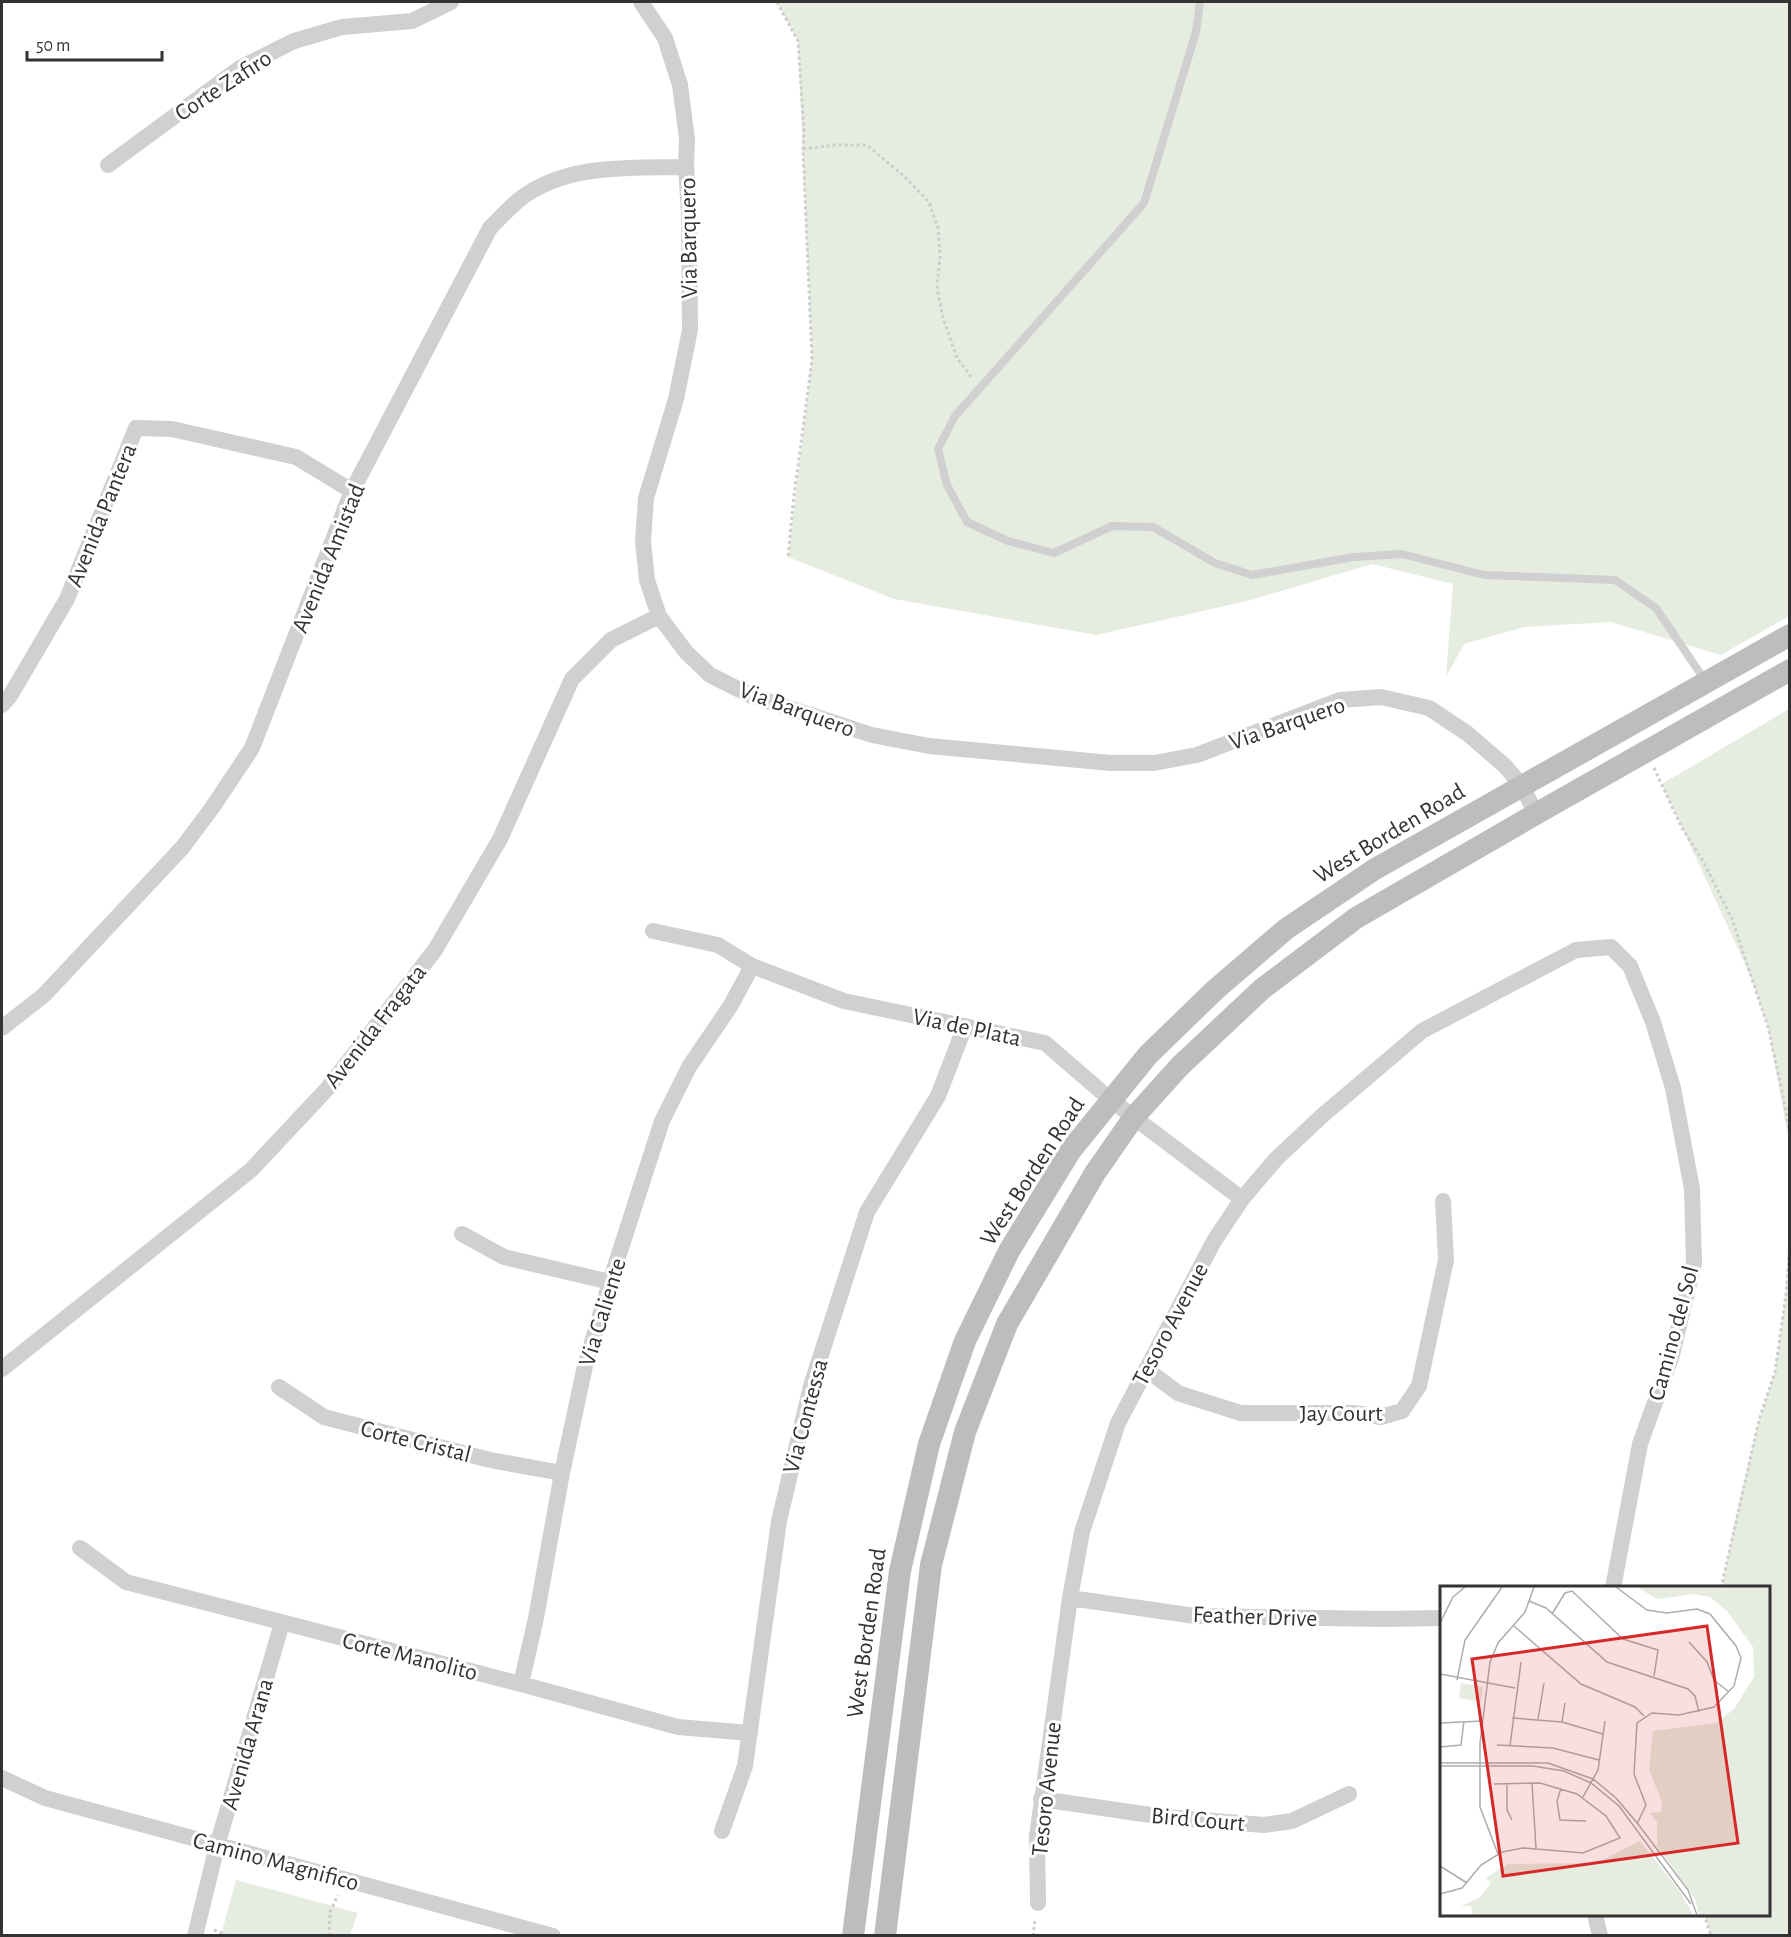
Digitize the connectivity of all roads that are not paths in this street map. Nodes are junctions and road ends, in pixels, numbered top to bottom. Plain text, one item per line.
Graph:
1 (451, 2) edge
2 (641, 2) edge
3 (1200, 2) edge
4 (108, 165) dead end
5 (686, 167) junction
6 (352, 491) junction
7 (659, 616) junction
8 (1790, 635) edge
9 (1790, 670) edge
10 (1706, 683) junction
11 (2, 705) edge
12 (1522, 786) junction
13 (1536, 814) junction
14 (653, 931) dead end
15 (1611, 947) joint
16 (752, 966) junction
17 (965, 1026) junction
18 (2, 1028) edge
19 (1111, 1100) junction
20 (1134, 1118) junction
21 (1242, 1199) junction
22 (1443, 1201) dead end
23 (462, 1234) dead end
24 (610, 1282) junction
25 (2, 1369) edge
26 (1146, 1369) junction
27 (279, 1386) dead end
28 (562, 1473) junction
29 (80, 1548) dead end
30 (1613, 1586) edge
31 (1070, 1598) junction
32 (1440, 1618) edge
33 (282, 1623) junction
34 (521, 1684) junction
35 (750, 1733) junction
36 (2, 1778) edge
37 (1349, 1794) dead end
38 (1041, 1799) junction
39 (722, 1831) dead end
40 (217, 1846) junction
41 (1038, 1903) dead end
42 (1595, 1916) edge
43 (512, 1931) edge
44 (195, 1935) edge
45 (552, 1935) edge
46 (852, 1935) edge
47 (885, 1935) edge
48 (1600, 1935) edge

1 - 4 street, Corte Zafiro
2 - 5 street, Via Barquero
3 - 10 lane
5 - 6 street, Avenida Amistad
5 - 7 street, Via Barquero
6 - 11 street, Avenida Pantera
6 - 18 street, Avenida Amistad
7 - 12 street, Via Barquero
7 - 25 street, Avenida Fragata
8 - 10 main road, West Borden Road
9 - 13 main road
10 - 12 main road, West Borden Road
12 - 13 street, Via Barquero
12 - 19 main road, West Borden Road
13 - 20 main road
14 - 16 street, Via de Plata
15 - 21 street, Tesoro Avenue
15 - 30 street, Camino del Sol
16 - 17 street, Via de Plata
16 - 24 street, Via Caliente
17 - 19 street, Via de Plata
17 - 35 street, Via Contessa
19 - 20 street, Via de Plata
19 - 46 main road, West Borden Road
20 - 21 street, Via de Plata
20 - 47 main road
21 - 26 street, Tesoro Avenue
22 - 26 street, Jay Court
23 - 24 street
24 - 28 street, Via Caliente
26 - 31 street, Tesoro Avenue
27 - 28 street, Corte Cristal
28 - 34 street, Via Caliente
29 - 33 street, Corte Manolito
31 - 32 street, Feather Drive
31 - 38 street, Tesoro Avenue
33 - 34 street, Corte Manolito
33 - 40 street, Avenida Arana
34 - 35 street, Corte Manolito
35 - 39 street, Via Contessa
36 - 40 street, Camino Magnifico
37 - 38 street, Bird Court
38 - 41 street, Tesoro Avenue
40 - 43 street, Camino Magnifico
40 - 44 street, Avenida Arana
42 - 48 street
43 - 45 street, Camino Magnifico

